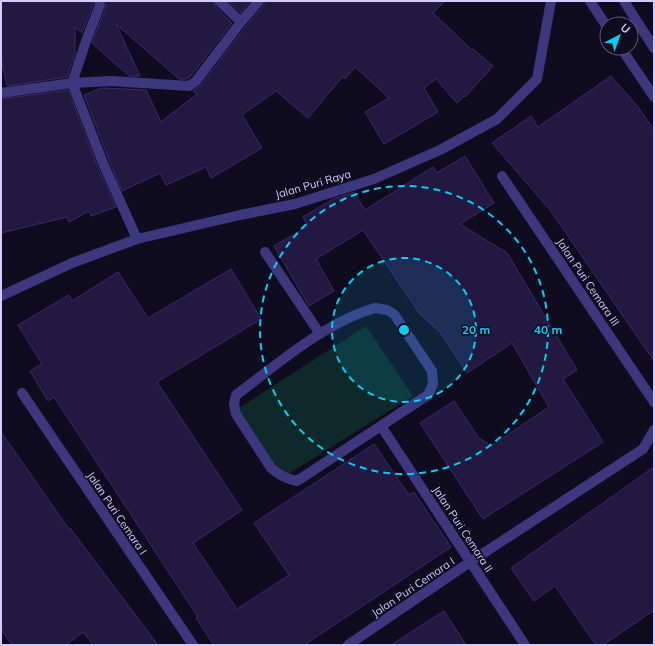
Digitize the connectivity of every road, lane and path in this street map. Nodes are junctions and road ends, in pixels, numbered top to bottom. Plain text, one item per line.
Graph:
1 (99, 1) edge
2 (218, 1) edge
3 (259, 1) edge
4 (551, 1) edge
5 (590, 1) edge
6 (624, 1) edge
7 (600, 16) edge
8 (241, 22) junction
9 (654, 48) edge
10 (626, 56) edge
11 (72, 83) junction
12 (1, 92) edge
13 (654, 97) edge
14 (502, 176) dead end
15 (136, 239) junction
16 (265, 252) dead end
17 (1, 296) edge
18 (320, 334) junction
19 (22, 394) dead end
20 (654, 402) edge
21 (381, 426) junction
22 (654, 430) edge
23 (470, 562) junction
24 (193, 645) edge
25 (348, 645) edge
26 (525, 645) edge

1 - 11 street
2 - 8 street
3 - 8 street
4 - 15 street, Jalan Puri Raya
5 - 7 street
6 - 9 street
8 - 11 street
10 - 13 street
11 - 12 street
11 - 15 street
14 - 20 street, Jalan Puri Cemara III
15 - 17 street, Jalan Puri Raya
16 - 18 street
18 - 21 street
18 - 21 street
19 - 24 street, Jalan Puri Cemara I
21 - 23 street, Jalan Puri Cemara II
22 - 23 street
23 - 25 street, Jalan Puri Cemara I
23 - 26 street, Jalan Puri Cemara II

